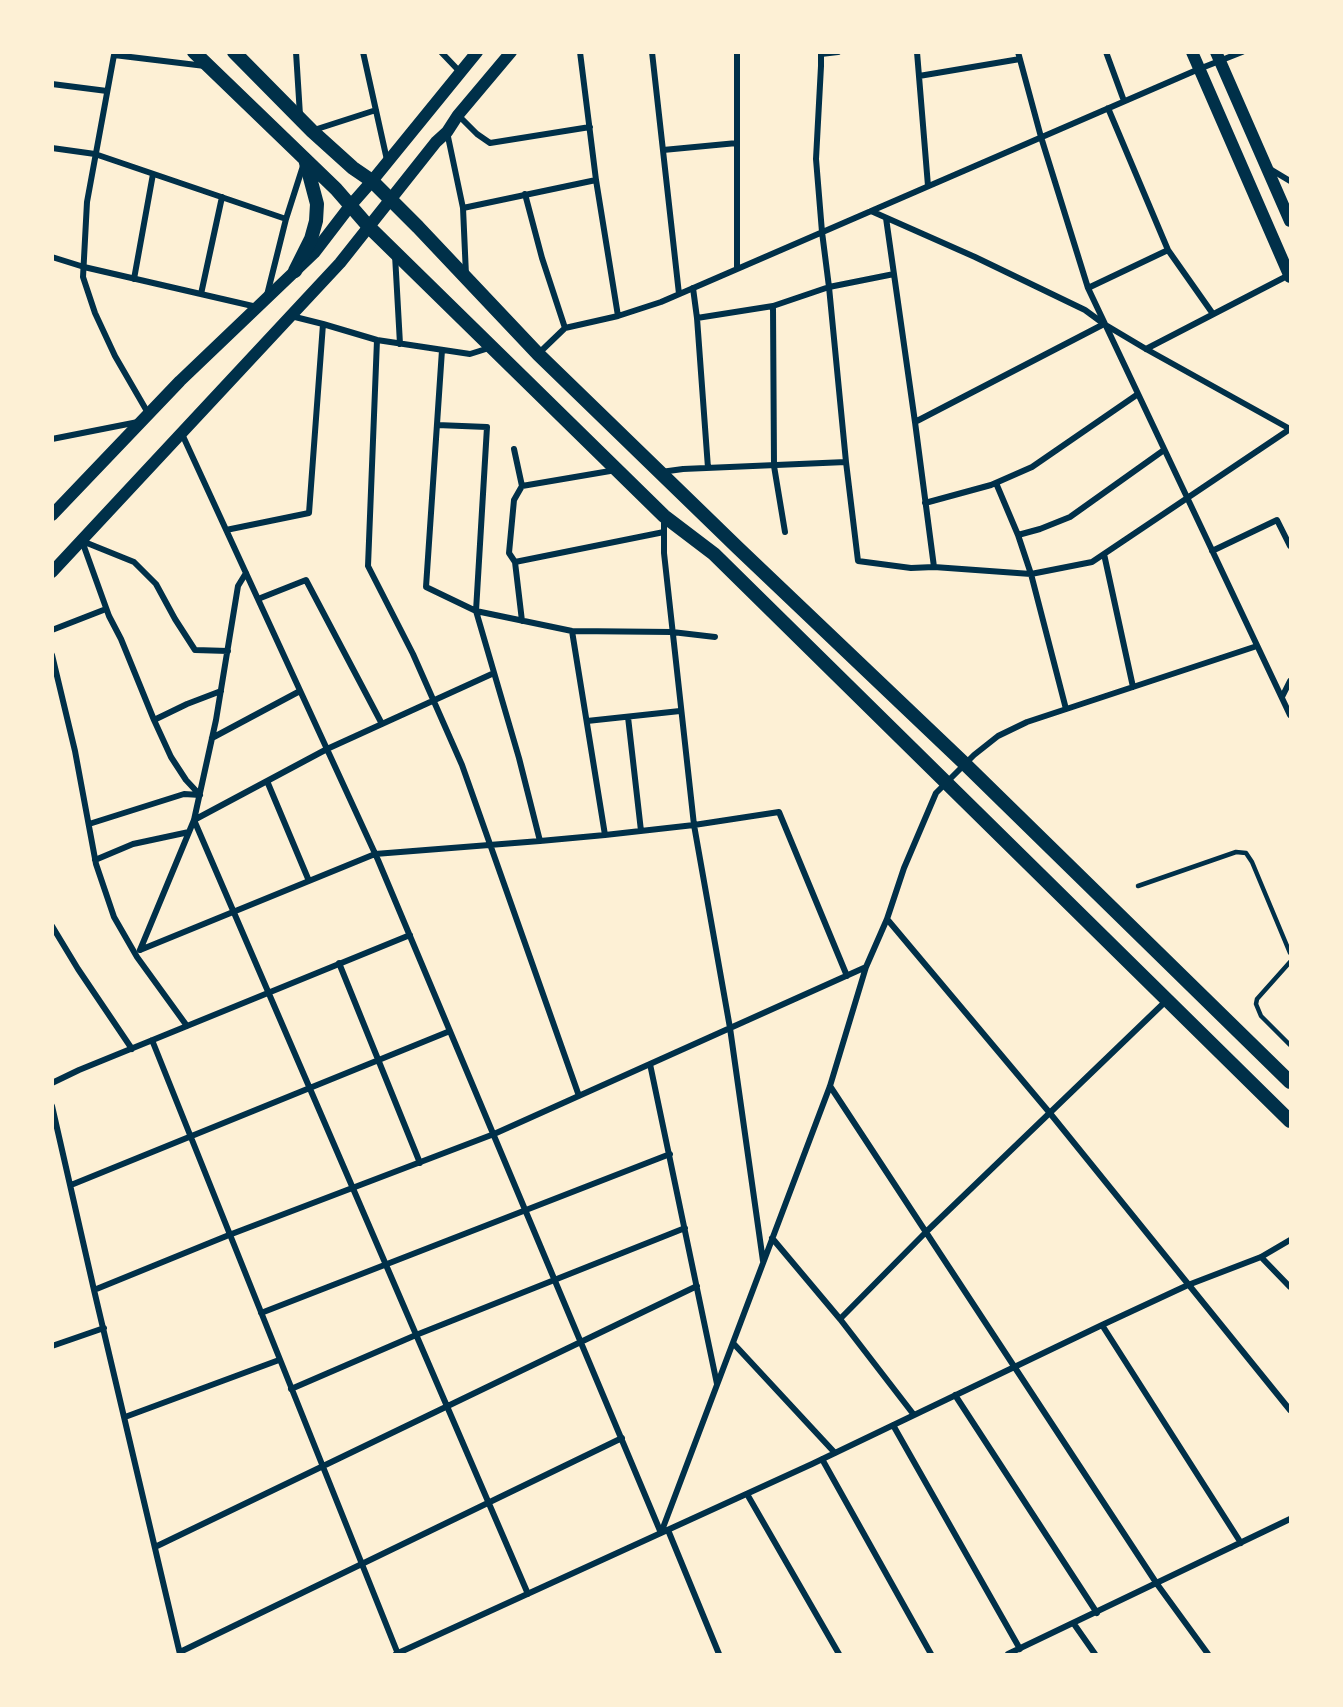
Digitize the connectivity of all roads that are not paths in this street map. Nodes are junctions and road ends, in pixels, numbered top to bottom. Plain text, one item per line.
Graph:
1 (194, 52) edge
2 (234, 52) edge
3 (296, 52) edge
4 (363, 52) edge
5 (441, 52) edge
6 (477, 52) edge
7 (511, 52) edge
8 (580, 52) edge
9 (652, 52) edge
10 (737, 52) edge
11 (838, 52) edge
12 (917, 52) edge
13 (1106, 52) edge
14 (1192, 52) edge
15 (1242, 52) edge
16 (821, 53) edge
17 (1019, 56) edge
18 (1218, 57) edge
19 (207, 66) junction
20 (1199, 69) junction
21 (461, 73) junction
22 (919, 76) junction
23 (52, 84) edge
24 (107, 91) junction
25 (1124, 101) junction
26 (1108, 108) junction
27 (376, 110) junction
28 (458, 116) junction
29 (300, 118) junction
30 (590, 128) junction
31 (312, 131) junction
32 (447, 132) junction
33 (1041, 137) junction
34 (737, 143) junction
35 (52, 148) edge
36 (663, 150) junction
37 (95, 153) junction
38 (305, 159) junction
39 (388, 163) junction
40 (1267, 168) junction
41 (153, 174) junction
42 (596, 180) junction
43 (372, 181) junction
44 (1290, 181) edge
45 (928, 186) junction
46 (525, 194) junction
47 (222, 197) junction
48 (391, 200) junction
49 (350, 206) junction
50 (463, 208) junction
51 (870, 211) junction
52 (886, 218) junction
53 (286, 219) junction
54 (1290, 221) edge
55 (369, 227) junction
56 (822, 232) junction
57 (1168, 250) junction
58 (395, 252) junction
59 (52, 257) edge
60 (84, 267) junction
61 (737, 269) junction
62 (295, 271) junction
63 (894, 274) junction
64 (1290, 276) edge
65 (134, 279) junction
66 (466, 279) junction
67 (829, 287) junction
68 (693, 288) junction
69 (1088, 288) junction
70 (201, 294) junction
71 (679, 294) junction
72 (262, 303) junction
73 (773, 306) junction
74 (1213, 314) junction
75 (291, 316) junction
76 (618, 316) junction
77 (697, 318) junction
78 (323, 324) junction
79 (1104, 324) junction
80 (565, 328) junction
81 (376, 340) junction
82 (400, 344) junction
83 (492, 347) junction
84 (1146, 349) junction
85 (442, 350) junction
86 (538, 354) junction
87 (1138, 394) junction
88 (145, 417) junction
89 (915, 422) junction
90 (437, 424) junction
91 (1290, 429) edge
92 (182, 434) junction
93 (52, 439) edge
94 (514, 449) dead end
95 (1164, 450) junction
96 (846, 462) junction
97 (774, 466) junction
98 (708, 468) junction
99 (617, 470) junction
100 (660, 472) junction
101 (996, 483) junction
102 (522, 486) junction
103 (1187, 498) junction
104 (926, 502) junction
105 (52, 515) edge
106 (664, 516) junction
107 (226, 530) junction
108 (664, 532) junction
109 (785, 532) dead end
110 (1018, 535) junction
111 (82, 541) junction
112 (1290, 546) edge
113 (1212, 551) junction
114 (1104, 554) junction
115 (515, 562) junction
116 (934, 567) junction
117 (52, 572) edge
118 (246, 573) junction
119 (1031, 574) junction
120 (258, 599) junction
121 (106, 609) junction
122 (476, 611) junction
123 (522, 621) junction
124 (52, 630) edge
125 (572, 632) junction
126 (672, 632) junction
127 (715, 637) dead end
128 (1257, 645) junction
129 (228, 651) junction
130 (52, 655) edge
131 (494, 673) junction
132 (55, 678) edge
133 (1290, 681) edge
134 (1133, 687) junction
135 (221, 691) junction
136 (300, 691) junction
137 (1282, 697) junction
138 (434, 700) junction
139 (1066, 709) junction
140 (680, 711) junction
141 (1290, 715) edge
142 (628, 717) junction
143 (154, 720) junction
144 (587, 721) junction
145 (382, 724) junction
146 (212, 738) junction
147 (327, 749) junction
148 (965, 764) junction
149 (267, 781) junction
150 (946, 782) junction
151 (200, 795) junction
152 (194, 820) junction
153 (89, 824) junction
154 (694, 825) junction
155 (641, 831) junction
156 (189, 832) junction
157 (605, 835) junction
158 (540, 841) junction
159 (489, 845) junction
160 (375, 854) junction
161 (95, 860) junction
162 (309, 881) junction
163 (1138, 886) dead end
164 (234, 912) junction
165 (886, 919) junction
166 (52, 926) edge
167 (410, 935) junction
168 (1290, 953) edge
169 (1290, 962) edge
170 (339, 963) junction
171 (866, 967) junction
172 (846, 976) junction
173 (268, 992) junction
174 (1167, 1000) junction
175 (187, 1026) junction
176 (730, 1028) junction
177 (450, 1031) junction
178 (152, 1040) junction
179 (1290, 1044) edge
180 (132, 1048) junction
181 (378, 1061) junction
182 (650, 1064) junction
183 (1290, 1082) edge
184 (52, 1083) edge
185 (830, 1086) junction
186 (310, 1089) junction
187 (579, 1096) junction
188 (52, 1106) edge
189 (1049, 1112) junction
190 (1290, 1121) edge
191 (494, 1134) junction
192 (190, 1137) junction
193 (670, 1154) junction
194 (420, 1163) junction
195 (71, 1185) junction
196 (353, 1188) junction
197 (526, 1210) junction
198 (685, 1228) junction
199 (926, 1232) junction
200 (229, 1235) junction
201 (772, 1238) junction
202 (1290, 1240) edge
203 (1261, 1257) junction
204 (764, 1262) junction
205 (386, 1264) junction
206 (555, 1279) junction
207 (1188, 1284) junction
208 (697, 1286) junction
209 (1290, 1287) edge
210 (94, 1290) junction
211 (261, 1313) junction
212 (840, 1319) junction
213 (1102, 1324) junction
214 (104, 1328) junction
215 (417, 1335) junction
216 (581, 1341) junction
217 (733, 1343) junction
218 (52, 1347) edge
219 (279, 1360) junction
220 (1014, 1366) junction
221 (717, 1384) junction
222 (291, 1389) junction
223 (955, 1395) junction
224 (447, 1406) junction
225 (1290, 1410) edge
226 (914, 1415) junction
227 (125, 1417) junction
228 (893, 1425) junction
229 (622, 1438) junction
230 (836, 1453) junction
231 (822, 1459) junction
232 (322, 1466) junction
233 (747, 1494) junction
234 (489, 1503) junction
235 (1290, 1519) edge
236 (664, 1532) junction
237 (1240, 1544) junction
238 (155, 1547) junction
239 (362, 1564) junction
240 (1157, 1584) junction
241 (528, 1594) junction
242 (1096, 1613) junction
243 (1074, 1624) junction
244 (1020, 1649) junction
245 (180, 1653) edge
246 (397, 1654) edge
247 (716, 1654) edge
248 (839, 1654) edge
249 (931, 1654) edge
250 (1008, 1654) edge
251 (1095, 1654) edge
252 (1208, 1654) edge

1 - 19 main road
2 - 29 main road
3 - 29 street
4 - 27 street
5 - 21 street
6 - 21 main road
7 - 28 main road
8 - 30 street
9 - 36 street
10 - 34 street
11 - 16 street
12 - 22 street
13 - 25 street
14 - 20 main road
15 - 18 street
16 - 56 street
17 - 22 street
17 - 33 street
18 - 20 street
18 - 40 main road
19 - 24 street
19 - 38 main road
20 - 25 street
20 - 64 main road
21 - 39 main road
22 - 45 street
23 - 24 street
24 - 37 street
25 - 26 street
26 - 33 street
26 - 57 street
27 - 31 street
27 - 39 street
28 - 30 street
28 - 32 main road
29 - 31 main road
30 - 42 street
31 - 43 main road
32 - 48 main road
32 - 50 street
33 - 45 street
33 - 69 street
34 - 36 street
34 - 61 street
35 - 37 street
36 - 71 street
37 - 41 street
37 - 60 street
38 - 49 main road
38 - 53 street
38 - 62 main road
39 - 43 main road
40 - 44 street
40 - 54 main road
41 - 47 street
41 - 65 street
42 - 46 street
42 - 76 street
43 - 48 main road
43 - 49 main road
45 - 51 street
46 - 50 street
46 - 80 street
47 - 53 street
47 - 70 street
48 - 55 main road
48 - 66 main road
49 - 55 main road
49 - 62 main road
50 - 66 street
51 - 52 street
51 - 56 street
52 - 63 street
52 - 79 street
53 - 72 street
55 - 58 main road
55 - 75 main road
56 - 61 street
56 - 67 street
57 - 69 street
57 - 74 street
58 - 82 street
58 - 83 main road
59 - 60 street
60 - 65 street
60 - 88 street
61 - 68 street
62 - 72 main road
63 - 67 street
63 - 89 street
64 - 74 street
65 - 70 street
66 - 86 main road
67 - 73 street
67 - 96 street
68 - 71 street
68 - 77 street
69 - 79 street
70 - 72 street
71 - 76 street
72 - 88 main road
73 - 77 street
73 - 97 street
74 - 84 street
75 - 78 street
75 - 92 main road
76 - 80 street
77 - 98 street
78 - 81 street
78 - 107 street
79 - 84 street
79 - 87 street
79 - 89 street
80 - 86 street
81 - 82 street
81 - 138 street
82 - 85 street
83 - 85 street
83 - 99 main road
84 - 91 street
85 - 90 street
86 - 100 main road
87 - 95 street
87 - 101 street
88 - 93 street
88 - 105 main road
89 - 104 street
90 - 122 street
90 - 122 street
91 - 103 street
92 - 107 street
92 - 111 main road
94 - 102 street
95 - 103 street
95 - 110 street
96 - 97 street
96 - 116 street
97 - 98 street
97 - 109 street
98 - 100 street
99 - 102 street
99 - 106 main road
100 - 148 main road
101 - 104 street
101 - 110 street
102 - 115 street
103 - 113 street
103 - 114 street
104 - 116 street
106 - 108 street
106 - 150 main road
107 - 118 street
108 - 115 street
108 - 126 street
110 - 119 street
111 - 117 main road
111 - 121 street
111 - 129 street
112 - 113 street
113 - 128 street
114 - 119 street
114 - 134 street
115 - 123 street
116 - 119 street
118 - 120 street
118 - 129 street
119 - 139 street
120 - 136 street
120 - 145 street
121 - 124 street
121 - 143 street
122 - 123 street
122 - 131 street
123 - 125 street
125 - 126 street
125 - 144 street
126 - 127 street
126 - 140 street
128 - 134 street
128 - 137 street
129 - 135 street
130 - 132 street
131 - 138 street
131 - 158 street
132 - 153 street
133 - 137 street
134 - 139 street
135 - 143 street
135 - 146 street
136 - 146 street
136 - 147 street
137 - 141 street
138 - 145 street
138 - 159 street
139 - 148 street
140 - 142 street
140 - 154 street
142 - 144 street
142 - 155 street
143 - 151 street
144 - 157 street
145 - 147 street
146 - 151 street
147 - 149 street
147 - 160 street
148 - 150 street
148 - 183 main road
149 - 152 street
149 - 162 street
150 - 165 street
150 - 174 main road
151 - 152 street
151 - 153 street
152 - 156 street
152 - 164 street
153 - 161 street
154 - 155 street
154 - 172 street
154 - 176 street
155 - 157 street
156 - 161 street
156 - 164 street
157 - 158 street
158 - 159 street
159 - 160 street
159 - 187 street
160 - 162 street
160 - 167 street
161 - 175 street
162 - 164 street
163 - 168 lane
164 - 173 street
165 - 171 street
165 - 189 street
166 - 180 street
167 - 170 street
167 - 177 street
169 - 179 lane
170 - 173 street
170 - 181 street
171 - 172 street
171 - 185 street
172 - 176 street
173 - 175 street
173 - 186 street
174 - 189 street
174 - 190 main road
175 - 178 street
176 - 182 street
176 - 204 street
177 - 181 street
177 - 191 street
178 - 180 street
178 - 192 street
180 - 184 street
181 - 186 street
181 - 194 street
182 - 187 street
182 - 193 street
185 - 199 street
185 - 201 street
186 - 192 street
186 - 196 street
187 - 191 street
188 - 195 street
189 - 199 street
189 - 207 street
191 - 194 street
191 - 197 street
192 - 195 street
192 - 200 street
193 - 197 street
193 - 198 street
194 - 196 street
195 - 210 street
196 - 200 street
196 - 205 street
197 - 205 street
197 - 206 street
198 - 206 street
198 - 208 street
199 - 212 street
199 - 220 street
200 - 210 street
200 - 211 street
201 - 204 street
201 - 212 street
202 - 203 street
203 - 207 street
203 - 209 street
204 - 217 street
205 - 211 street
205 - 215 street
206 - 215 street
206 - 216 street
207 - 213 street
207 - 225 street
208 - 216 street
208 - 221 street
210 - 214 street
211 - 219 street
212 - 226 street
213 - 220 street
213 - 237 street
214 - 218 street
214 - 227 street
215 - 222 street
215 - 224 street
216 - 224 street
216 - 229 street
217 - 221 street
217 - 230 street
219 - 222 street
219 - 227 street
220 - 223 street
220 - 240 street
221 - 236 street
222 - 232 street
223 - 226 street
223 - 242 street
224 - 232 street
224 - 234 street
226 - 228 street
227 - 238 street
228 - 230 street
228 - 244 street
229 - 234 street
229 - 236 street
230 - 231 street
231 - 233 street
231 - 249 street
232 - 238 street
232 - 239 street
233 - 236 street
233 - 248 street
234 - 239 street
234 - 241 street
235 - 237 street
236 - 241 street
236 - 247 street
237 - 240 street
238 - 245 street
239 - 245 street
239 - 246 street
240 - 242 street
240 - 252 street
241 - 246 street
242 - 243 street
243 - 244 street
243 - 251 street
244 - 250 street

